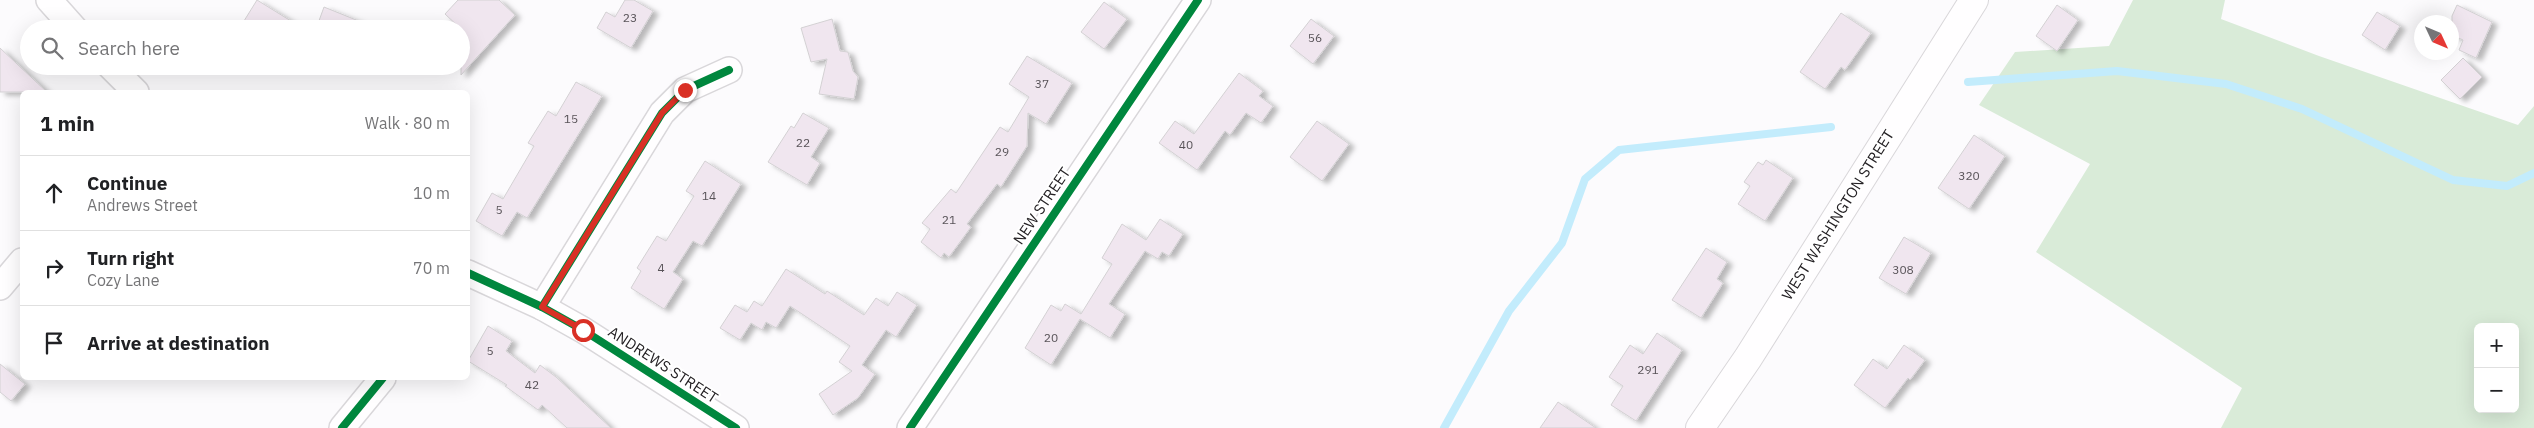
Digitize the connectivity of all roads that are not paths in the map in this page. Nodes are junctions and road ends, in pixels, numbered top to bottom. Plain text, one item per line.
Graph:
1 (49, 0) edge
2 (1974, 0) edge
3 (1188, 5) edge
4 (67, 20) edge
5 (729, 70) dead end
6 (119, 75) edge
7 (134, 90) edge
8 (20, 263) edge
9 (470, 274) edge
10 (0, 287) edge
11 (542, 307) junction
12 (381, 380) edge
13 (342, 428) edge
14 (736, 428) edge
15 (910, 428) edge
16 (1700, 428) edge

1 - 4 street
2 - 16 main road, WEST WASHINGTON STREET
3 - 15 street, NEW STREET
5 - 11 street
6 - 7 street
8 - 10 street
9 - 11 street, ANDREWS STREET
11 - 14 street, ANDREWS STREET
12 - 13 street

